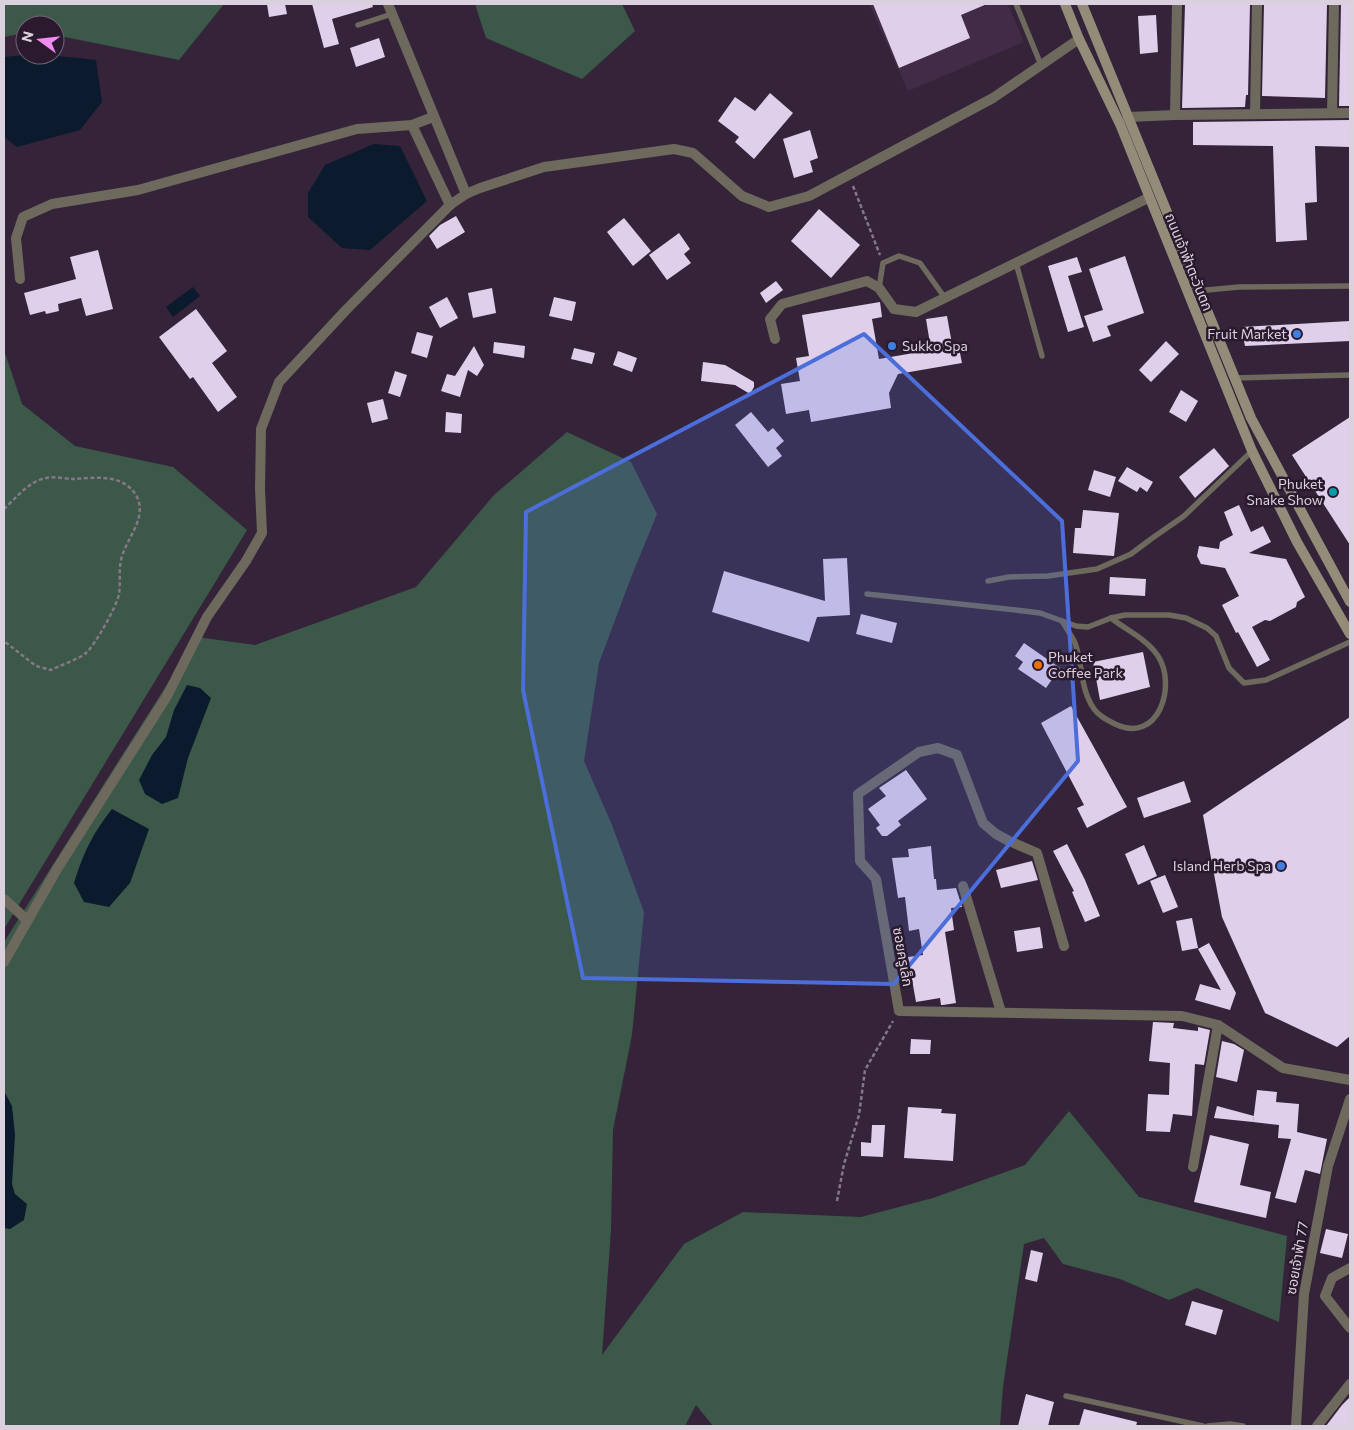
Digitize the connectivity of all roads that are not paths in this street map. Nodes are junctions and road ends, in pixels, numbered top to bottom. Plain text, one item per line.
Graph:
1 (1016, 4) edge
2 (1065, 4) edge
3 (1082, 4) edge
4 (1177, 4) edge
5 (1257, 4) edge
6 (1334, 4) edge
7 (390, 9) edge
8 (358, 25) dead end
9 (1079, 39) junction
10 (1041, 65) junction
11 (1332, 113) junction
12 (1350, 113) edge
13 (1255, 114) junction
14 (1175, 115) junction
15 (433, 117) junction
16 (1128, 118) junction
17 (412, 125) junction
18 (466, 194) junction
19 (1148, 198) junction
20 (450, 205) junction
21 (1016, 263) junction
22 (20, 279) dead end
23 (1350, 286) edge
24 (879, 288) junction
25 (1199, 290) junction
26 (1187, 293) junction
27 (945, 298) junction
28 (775, 339) dead end
29 (1042, 356) dead end
30 (1350, 375) edge
31 (1222, 378) junction
32 (1234, 378) junction
33 (1252, 451) junction
34 (988, 581) dead end
35 (867, 594) dead end
36 (1350, 602) edge
37 (1111, 618) junction
38 (1062, 620) junction
39 (1350, 634) edge
40 (1350, 642) edge
41 (963, 886) dead end
42 (4, 899) edge
43 (27, 920) junction
44 (1064, 946) dead end
45 (4, 962) edge
46 (1001, 1012) junction
47 (1218, 1025) junction
48 (1350, 1080) edge
49 (1350, 1099) edge
50 (1193, 1167) dead end
51 (1350, 1268) edge
52 (1350, 1328) edge
53 (1350, 1384) edge
54 (1066, 1396) dead end
55 (1203, 1426) edge
56 (1208, 1426) edge
57 (1242, 1426) edge
58 (1296, 1426) edge
59 (1317, 1426) edge

1 - 10 lane
2 - 9 main road, ถนนเจ้าฟ้าตะวันตก
3 - 16 main road, ถนนเจ้าฟ้าตะวันตก
4 - 14 street
5 - 13 street
6 - 11 street
7 - 8 lane
7 - 15 street
9 - 10 street
9 - 19 main road, ถนนเจ้าฟ้าตะวันตก
10 - 18 street
11 - 12 street
11 - 13 street
13 - 14 street
14 - 16 street
15 - 17 street
15 - 18 street
16 - 25 main road, ถนนเจ้าฟ้าตะวันตก
17 - 20 street
17 - 22 street
18 - 20 street
19 - 21 street
19 - 26 main road, ถนนเจ้าฟ้าตะวันตก
20 - 43 street
21 - 27 street
21 - 29 lane
23 - 25 lane
24 - 27 street
24 - 27 lane
24 - 28 street
25 - 26 lane
25 - 32 main road, ถนนเจ้าฟ้าตะวันตก
26 - 31 main road, ถนนเจ้าฟ้าตะวันตก
30 - 32 lane
31 - 32 lane
31 - 33 main road, ถนนเจ้าฟ้าตะวันตก
32 - 36 main road, ถนนเจ้าฟ้าตะวันตก
33 - 34 lane
33 - 39 main road, ถนนเจ้าฟ้าตะวันตก
35 - 38 lane
37 - 38 lane
37 - 38 lane
37 - 40 lane
41 - 46 street
42 - 43 street
43 - 45 street
44 - 46 street, ซอยครูเล็ก
46 - 47 street
47 - 48 street
47 - 50 street
49 - 58 street, ซอยเจ้าฟ้า 77
51 - 52 street
53 - 59 street
54 - 55 lane
56 - 57 lane

